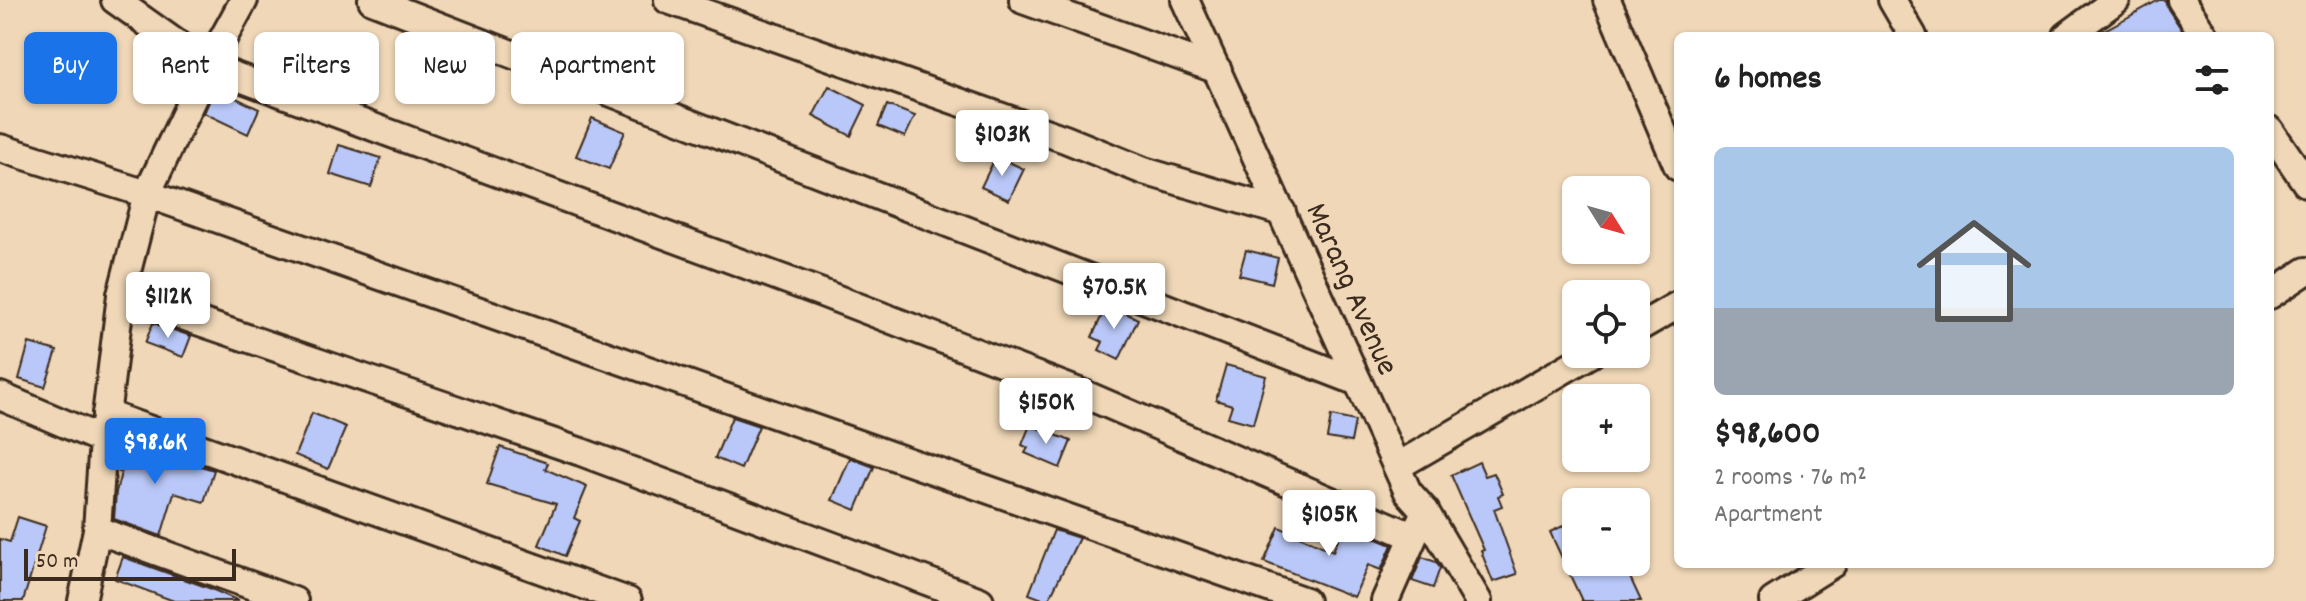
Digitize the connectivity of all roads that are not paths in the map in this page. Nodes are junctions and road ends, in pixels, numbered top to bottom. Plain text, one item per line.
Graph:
1 (115, 0) edge
2 (244, 0) edge
3 (372, 0) edge
4 (668, 0) edge
5 (1023, 0) edge
6 (1185, 0) edge
7 (1607, 0) edge
8 (1892, 0) edge
9 (2116, 0) edge
10 (2181, 0) edge
11 (160, 32) edge
12 (227, 32) edge
13 (1911, 32) edge
14 (2072, 32) edge
15 (2202, 32) edge
16 (1218, 70) junction
17 (238, 77) edge
18 (190, 104) edge
19 (2274, 136) edge
20 (0, 148) edge
21 (1674, 158) edge
22 (2306, 183) edge
23 (147, 194) junction
24 (1282, 212) junction
25 (2306, 271) edge
26 (2274, 292) edge
27 (121, 295) junction
28 (1674, 307) edge
29 (1650, 321) edge
30 (1567, 368) edge
31 (1358, 382) junction
32 (0, 396) edge
33 (106, 414) junction
34 (103, 440) junction
35 (1398, 466) junction
36 (1425, 511) junction
37 (97, 530) junction
38 (1412, 536) junction
39 (1826, 568) edge
40 (82, 601) edge
41 (294, 601) edge
42 (628, 601) edge
43 (980, 601) edge
44 (1305, 601) edge
45 (1385, 601) edge
46 (1478, 601) edge
47 (1773, 601) edge

1 - 11 street
2 - 12 street
3 - 31 street
4 - 24 street
5 - 16 street
6 - 16 street, Marang Avenue
7 - 21 street
8 - 13 street
9 - 14 street
10 - 15 street
16 - 24 street, Marang Avenue
17 - 38 street
18 - 23 street
19 - 22 street
20 - 23 street
23 - 27 street
23 - 44 street
24 - 31 street, Marang Avenue
25 - 26 street
27 - 33 street
27 - 43 street
28 - 29 street
30 - 35 street
31 - 35 street, Marang Avenue
32 - 34 street
33 - 34 street
33 - 42 street
34 - 37 street
35 - 36 street, Marang Avenue
36 - 38 street
36 - 46 street, Marang Avenue
37 - 40 street
37 - 41 street
38 - 45 street
39 - 47 street

